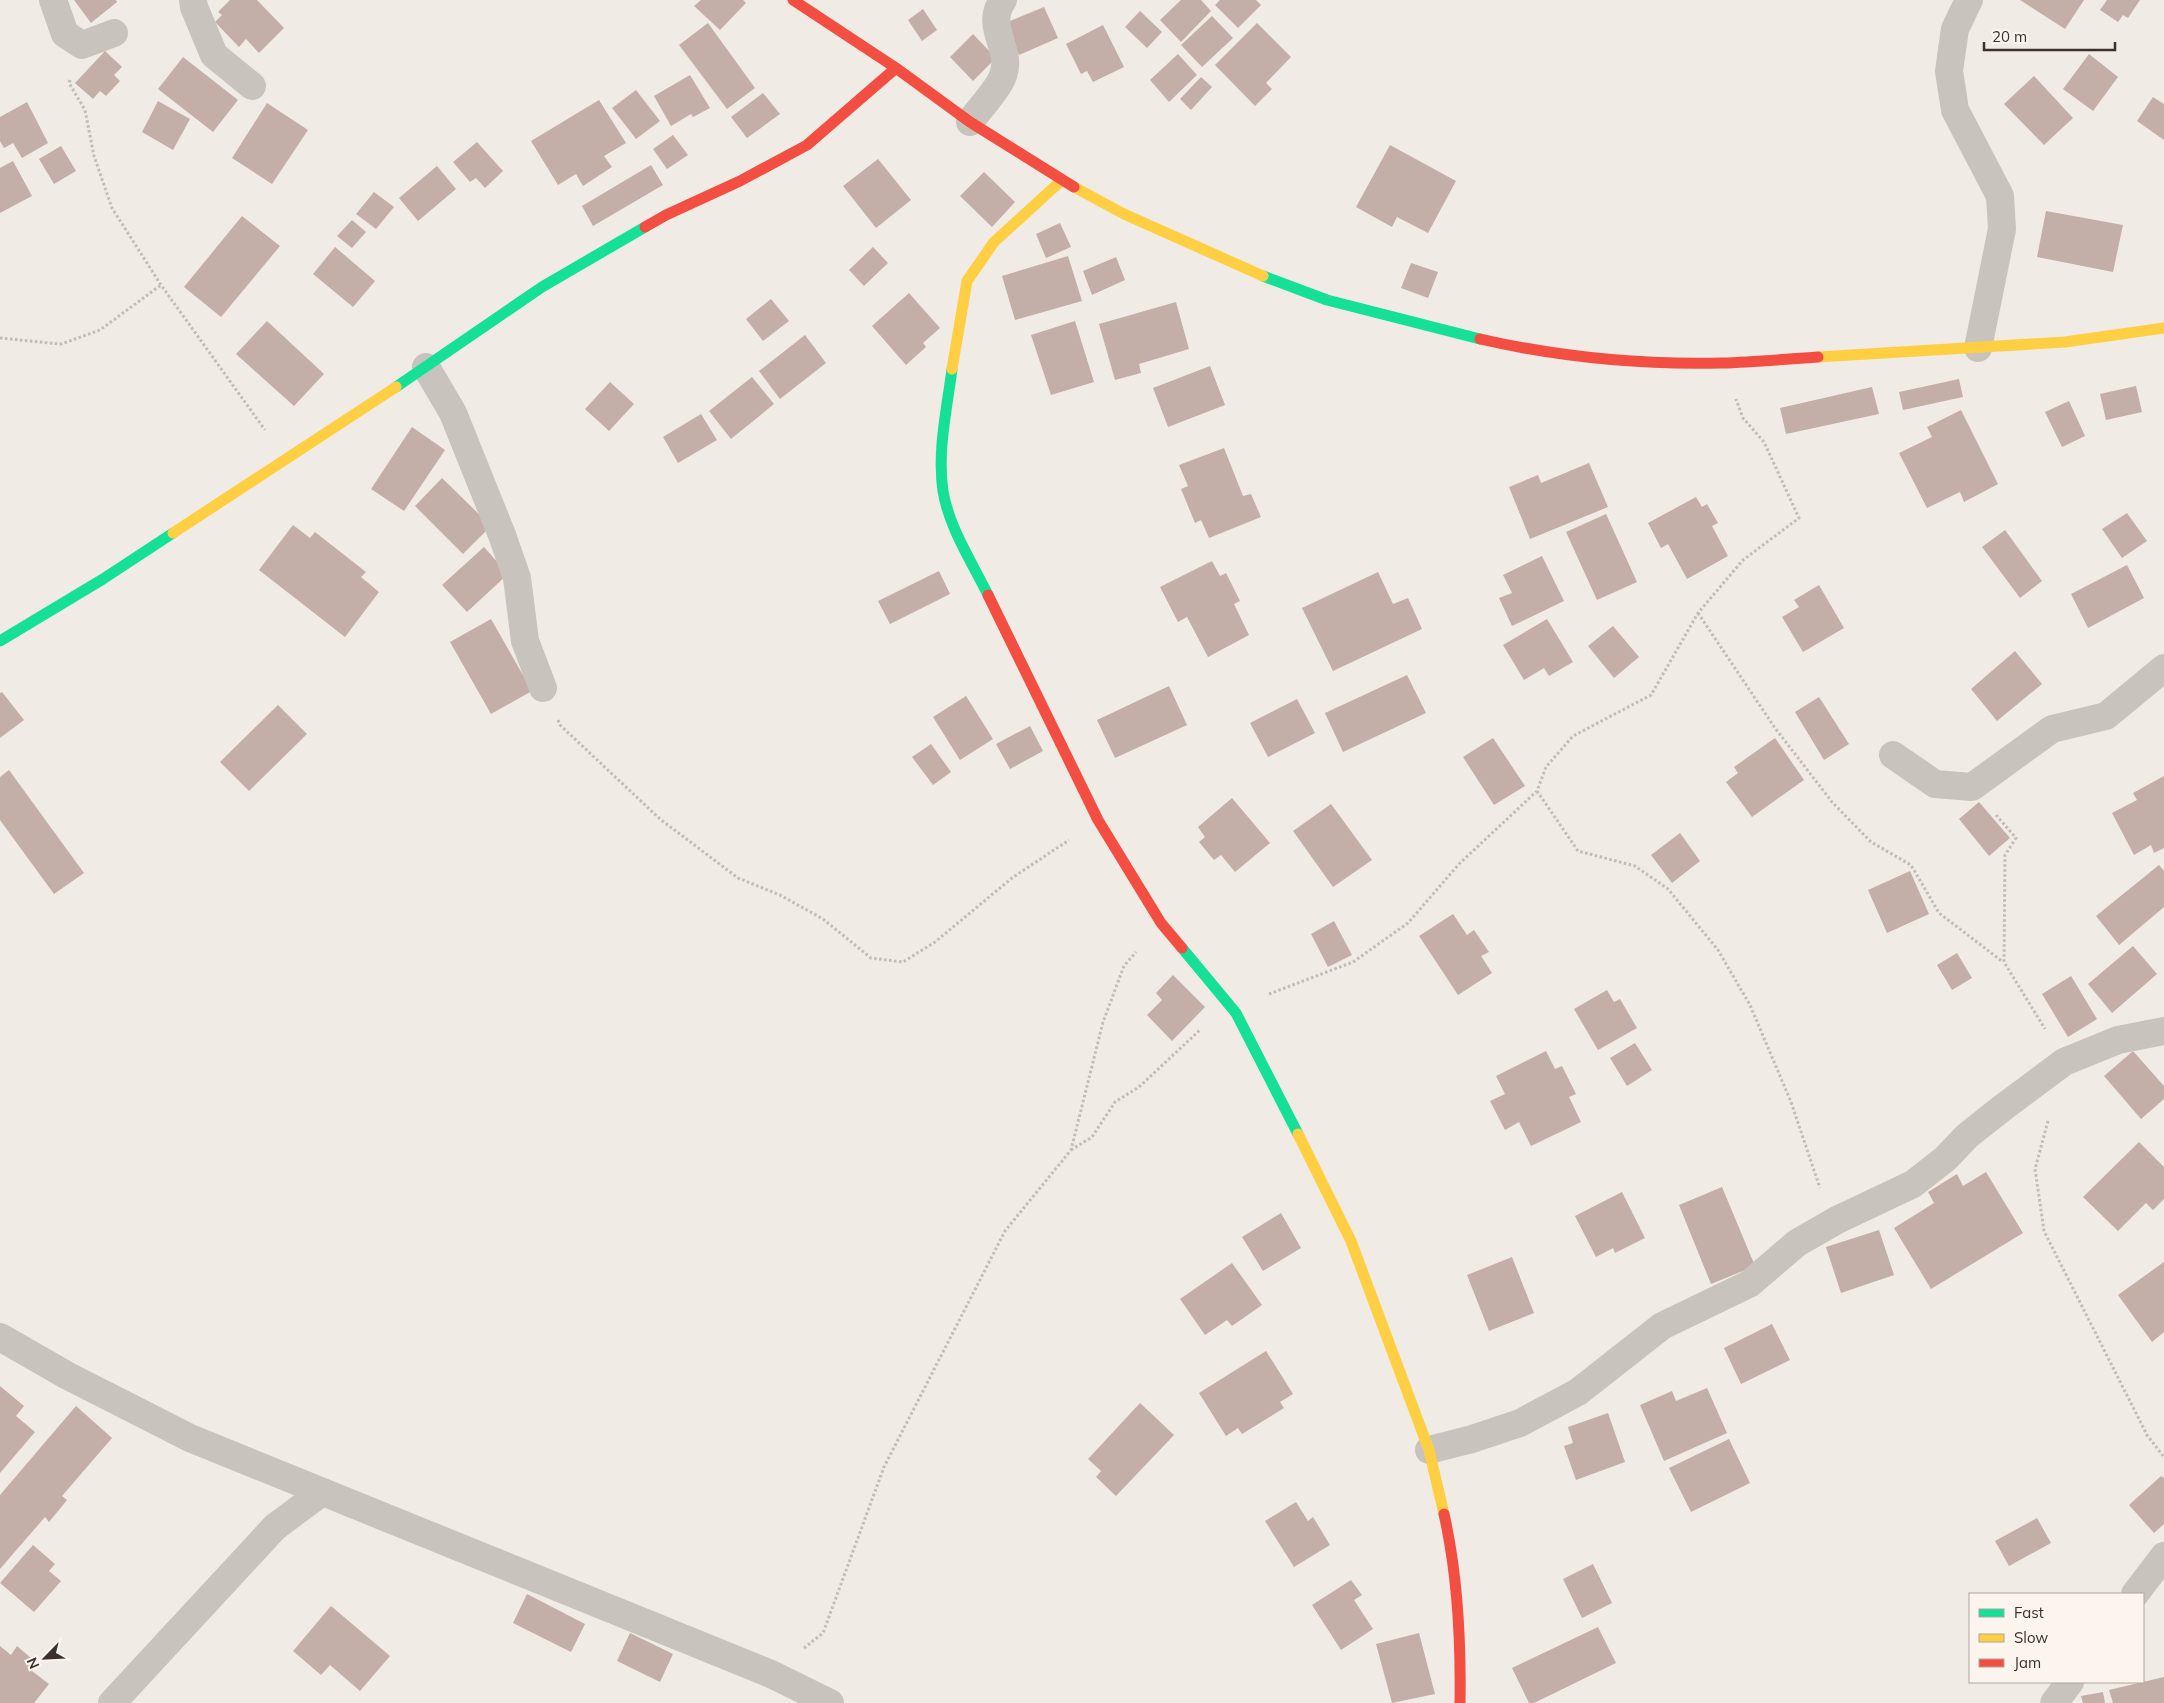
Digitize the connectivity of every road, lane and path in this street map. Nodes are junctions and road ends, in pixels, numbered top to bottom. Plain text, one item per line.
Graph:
1 (53, 0) edge
2 (193, 0) edge
3 (792, 0) edge
4 (1003, 0) edge
5 (1969, 0) edge
6 (114, 33) dead end
7 (82, 45) junction
8 (896, 68) junction
9 (252, 86) dead end
10 (970, 122) junction
11 (1062, 180) junction
12 (161, 285) junction
13 (2164, 328) edge
14 (0, 338) edge
15 (1978, 348) junction
16 (1722, 363) junction
17 (426, 367) junction
18 (285, 459) junction
19 (1698, 612) junction
20 (0, 641) edge
21 (2164, 668) edge
22 (542, 688) joint
23 (1893, 755) dead end
24 (1972, 787) junction
25 (1537, 791) junction
26 (1098, 820) junction
27 (1162, 923) junction
28 (2004, 962) junction
29 (1236, 1013) junction
30 (2164, 1031) edge
31 (2064, 1062) junction
32 (2050, 1116) dead end
33 (1071, 1150) junction
34 (1837, 1220) junction
35 (0, 1337) edge
36 (1429, 1450) junction
37 (2164, 1457) edge
38 (322, 1492) junction
39 (2164, 1556) edge
40 (2136, 1593) edge
41 (771, 1674) junction
42 (2069, 1683) edge
43 (112, 1703) edge
44 (830, 1703) edge
45 (1460, 1703) edge
46 (2054, 1703) edge

1 - 7 street
2 - 9 street
3 - 8 street
4 - 10 street
5 - 15 street
6 - 7 street
7 - 12 path
8 - 10 street
8 - 17 street
10 - 11 street
11 - 16 street
11 - 26 street
12 - 14 path
12 - 18 path
13 - 15 street
15 - 16 street
16 - 19 path
17 - 18 street
17 - 22 street
18 - 20 street
19 - 25 path
19 - 28 path
21 - 24 street
22 - 26 path
23 - 24 street
24 - 28 path
25 - 29 path
25 - 34 path
26 - 27 street
27 - 29 street
27 - 33 path
28 - 31 path
29 - 33 path
29 - 36 street
30 - 31 street
31 - 34 street
32 - 37 path
33 - 41 path
34 - 36 street
35 - 38 street
36 - 45 street
38 - 41 street
38 - 43 street
39 - 40 street
41 - 44 street
42 - 46 street

